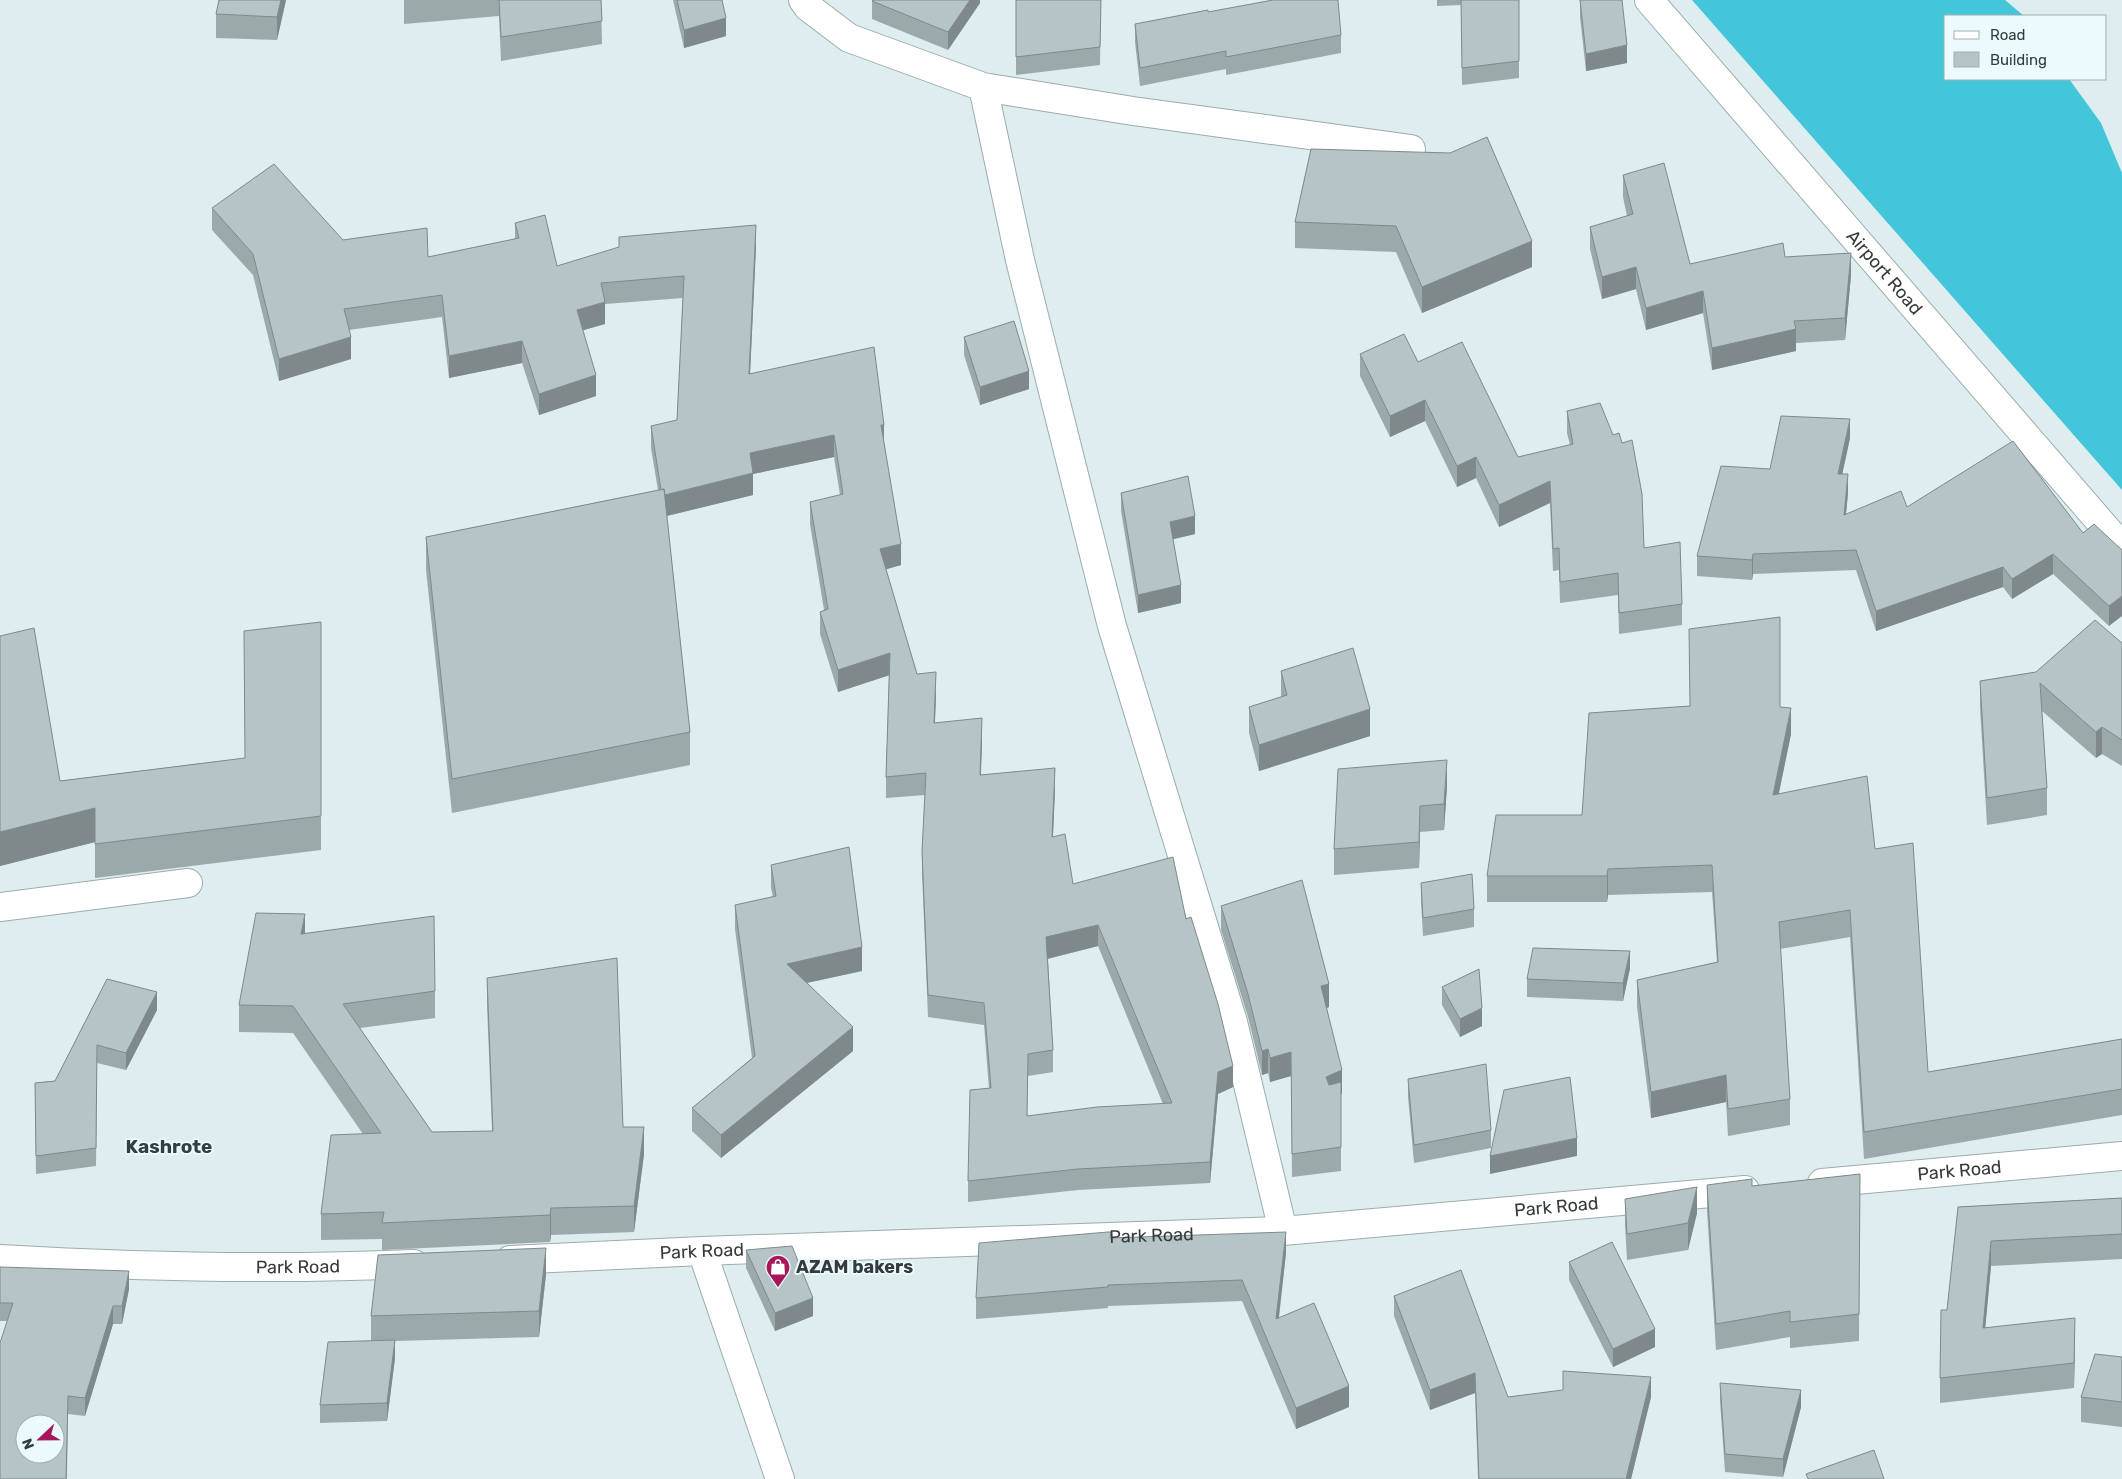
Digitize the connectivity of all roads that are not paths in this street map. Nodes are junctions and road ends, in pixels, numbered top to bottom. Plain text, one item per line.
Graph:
1 (803, 0) edge
2 (1648, 0) edge
3 (983, 87) junction
4 (1411, 149) dead end
5 (2122, 544) edge
6 (188, 884) dead end
7 (0, 907) edge
8 (2122, 1156) edge
9 (1796, 1186) edge
10 (1766, 1188) edge
11 (1282, 1232) junction
12 (702, 1251) junction
13 (0, 1259) edge
14 (483, 1261) edge
15 (443, 1263) edge
16 (780, 1479) edge

1 - 3 street
2 - 5 street, Airport Road
3 - 4 street
3 - 11 street
6 - 7 street
8 - 9 street, Park Road
10 - 11 street, Park Road
11 - 12 street, Park Road
12 - 14 street, Park Road
12 - 16 street
13 - 15 street, Park Road

